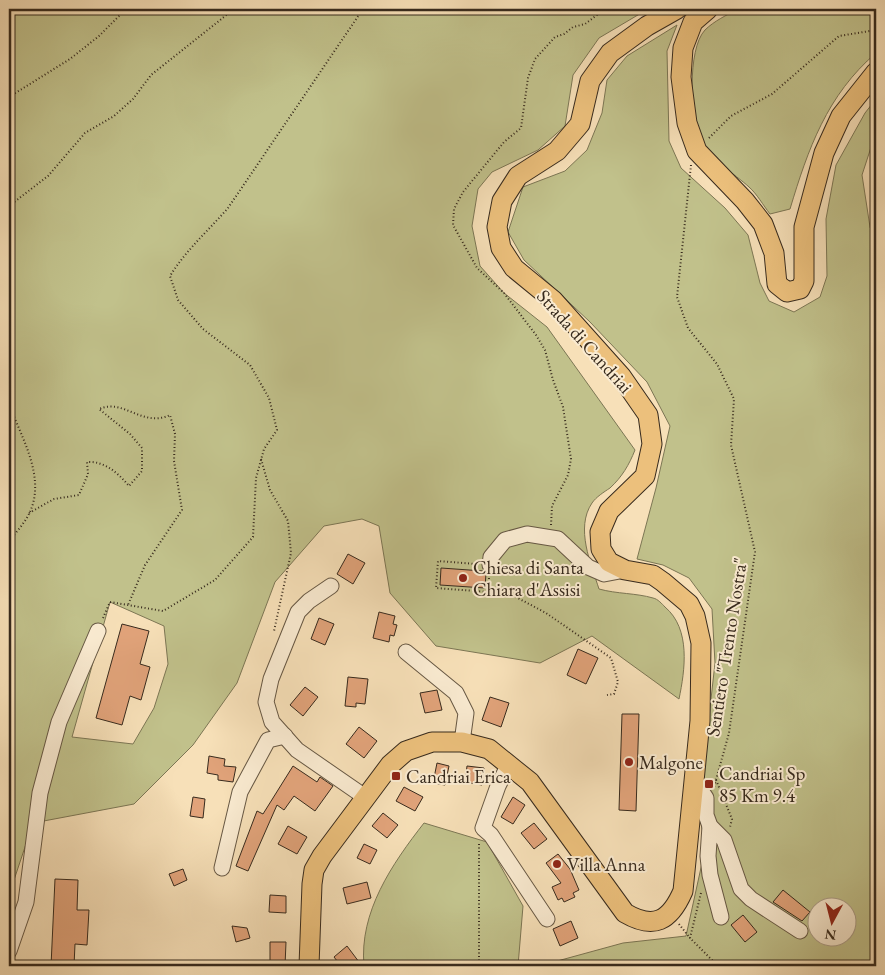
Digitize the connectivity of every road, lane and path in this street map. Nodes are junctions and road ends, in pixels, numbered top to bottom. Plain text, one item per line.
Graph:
1 (126, 9) edge
2 (234, 9) edge
3 (363, 9) edge
4 (676, 9) edge
5 (708, 9) edge
6 (876, 30) edge
7 (876, 72) edge
8 (9, 97) edge
9 (697, 151) junction
10 (9, 206) edge
11 (9, 404) edge
12 (261, 459) junction
13 (29, 513) junction
14 (9, 542) edge
15 (490, 565) junction
16 (625, 570) junction
17 (331, 586) dead end
18 (488, 592) junction
19 (128, 605) junction
20 (98, 631) joint
21 (274, 639) dead end
22 (406, 652) dead end
23 (607, 695) dead end
24 (285, 736) junction
25 (462, 742) junction
26 (509, 764) junction
27 (693, 778) junction
28 (714, 788) dead end
29 (365, 797) junction
30 (710, 826) junction
31 (483, 828) junction
32 (222, 868) dead end
33 (702, 888) dead end
34 (721, 917) dead end
35 (547, 919) dead end
36 (800, 931) dead end
37 (9, 951) edge
38 (309, 966) edge
39 (479, 966) edge
40 (718, 966) edge

1 - 8 path
2 - 10 path
3 - 12 path
4 - 16 main road, Strada di Candriai
5 - 9 main road
6 - 9 path, Sentiero "Trento Nostra"
7 - 9 main road
9 - 28 path, Sentiero "Trento Nostra"
11 - 13 path
12 - 19 path
12 - 21 path
13 - 14 path
13 - 19 path
15 - 16 street
15 - 18 path
15 - 18 path
16 - 27 main road, Strada di Candriai
17 - 24 street
18 - 23 path
19 - 20 path
20 - 37 street
22 - 25 street
24 - 29 street
24 - 32 street
25 - 26 main road, Strada di Candriai
25 - 29 main road, Strada di Candriai
26 - 27 main road, Strada di Candriai
26 - 31 street
27 - 30 street
29 - 38 main road, Strada di Candriai
30 - 34 street
30 - 36 street
31 - 35 street
31 - 39 path
33 - 40 path

